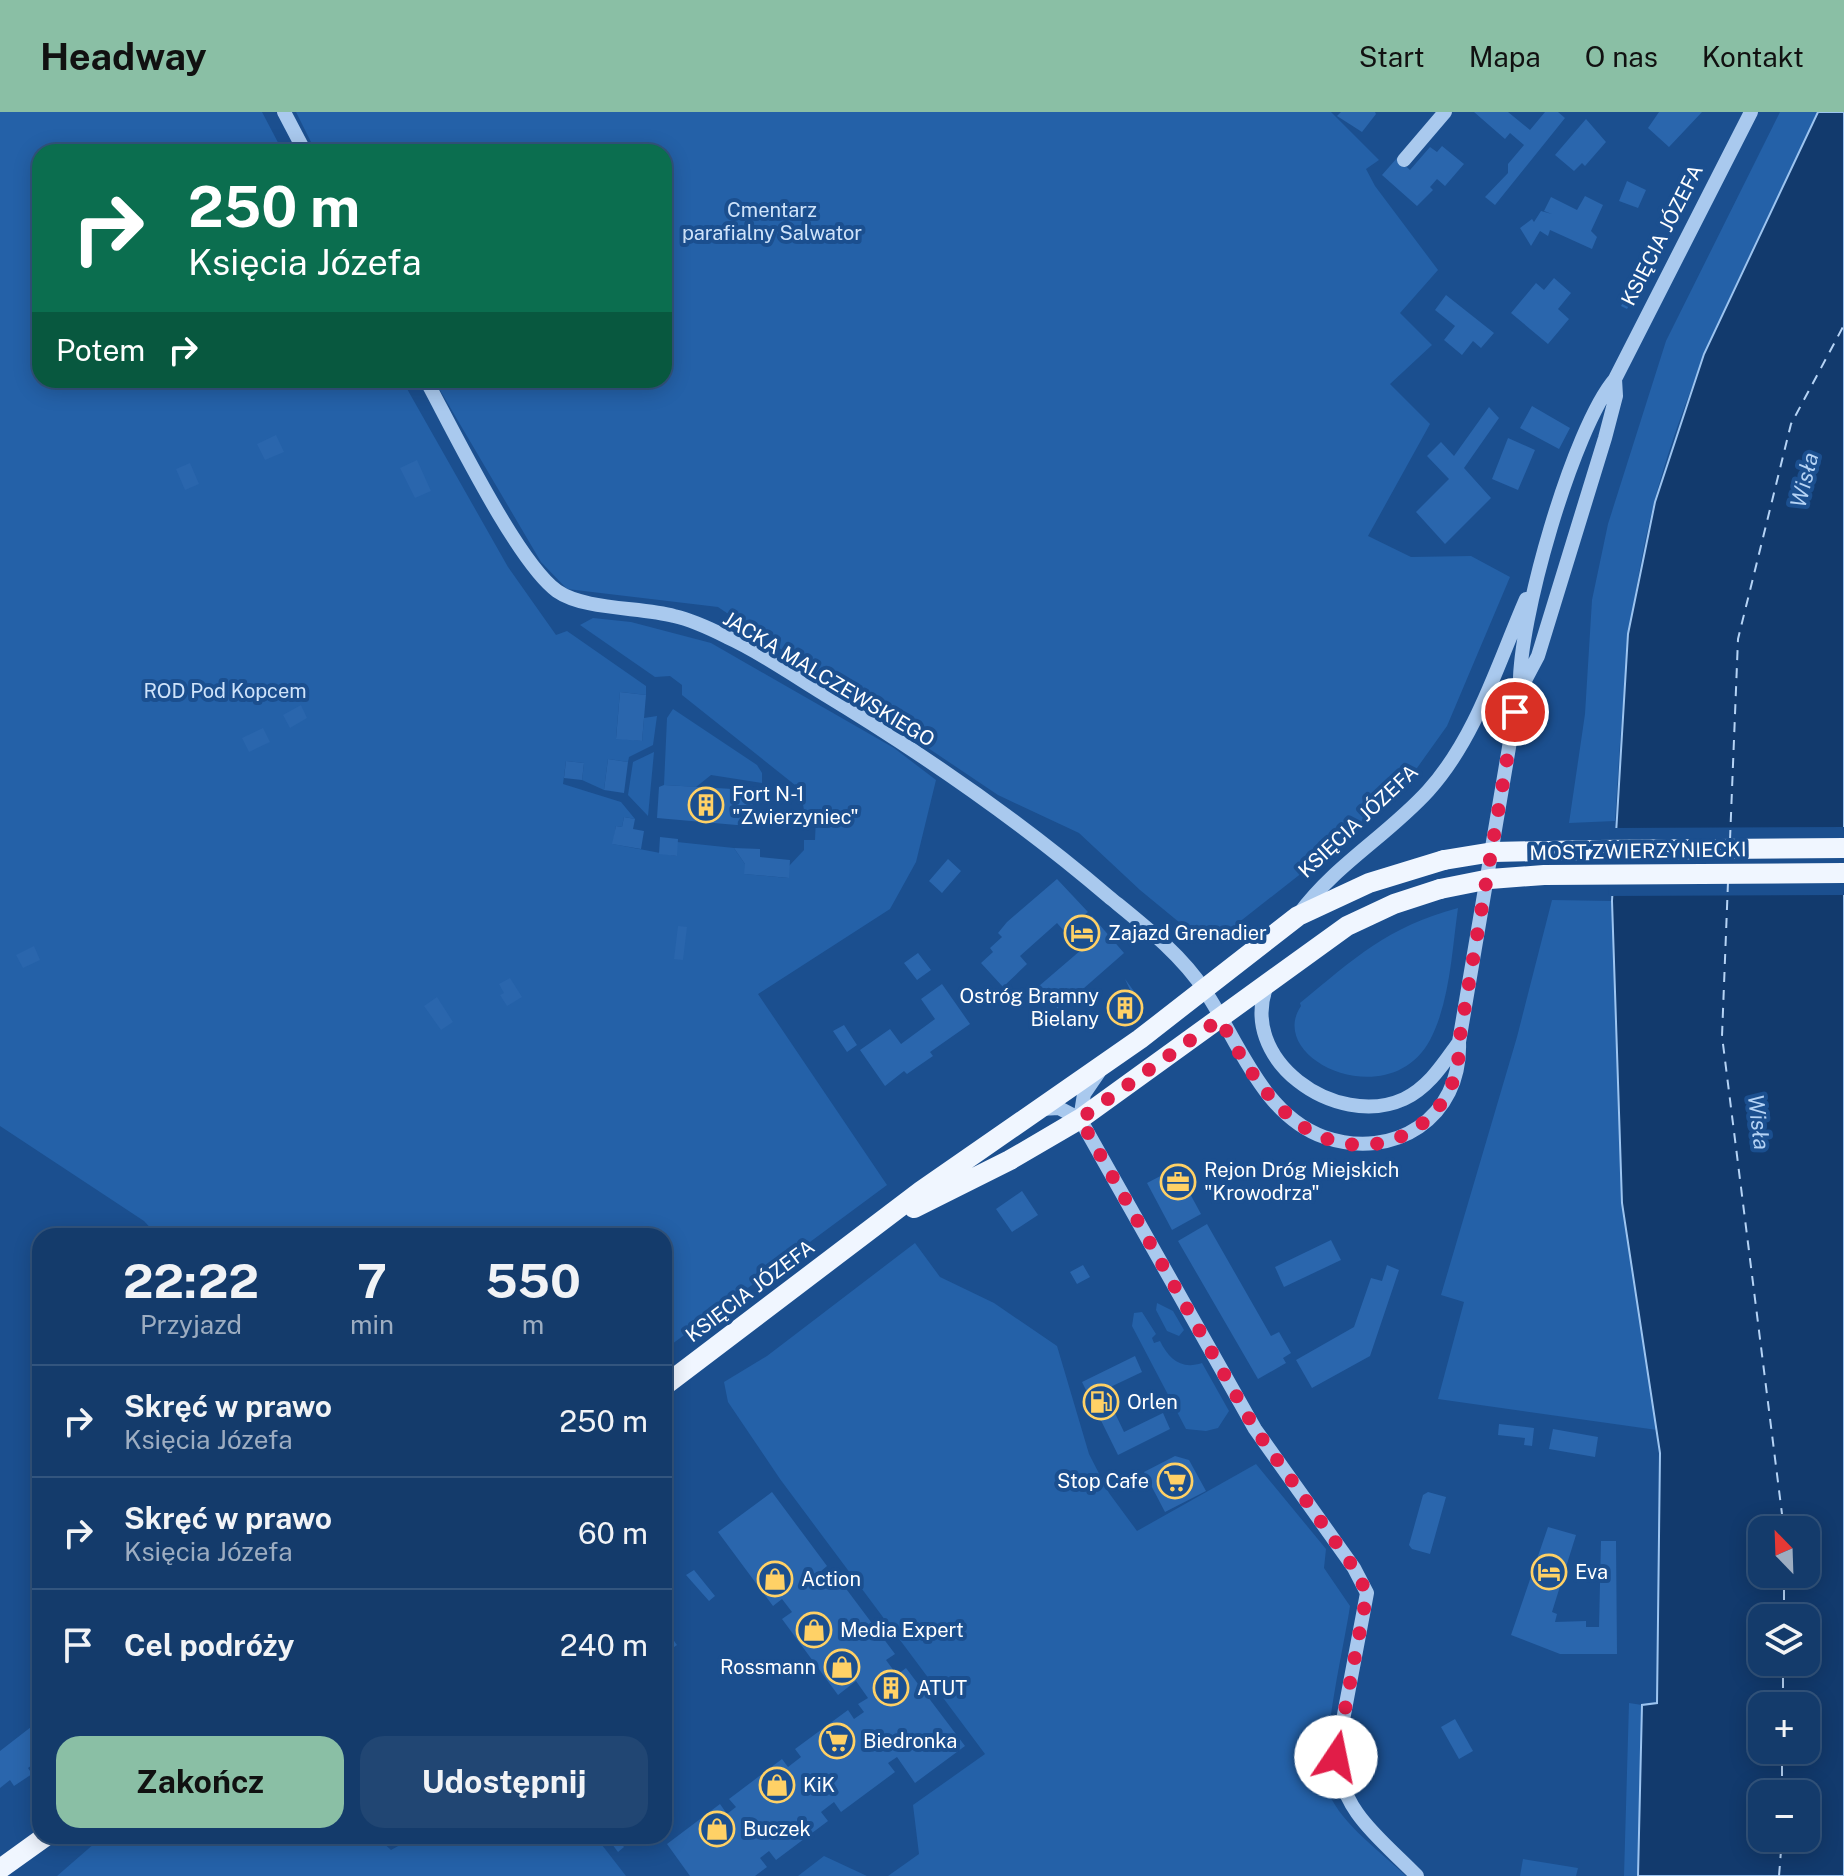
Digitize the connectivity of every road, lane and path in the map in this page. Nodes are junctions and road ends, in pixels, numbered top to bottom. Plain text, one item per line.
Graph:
1 (284, 112) edge
2 (1445, 112) edge
3 (1751, 112) edge
4 (301, 144) edge
5 (1404, 160) dead end
6 (1615, 379) junction
7 (431, 388) edge
8 (1540, 566) junction
9 (1520, 690) junction
10 (1844, 848) edge
11 (1844, 873) edge
12 (1298, 916) junction
13 (1268, 982) junction
14 (1205, 990) junction
15 (1220, 1019) junction
16 (1459, 1042) junction
17 (1106, 1063) junction
18 (1035, 1110) junction
19 (1080, 1119) junction
20 (864, 1234) junction
21 (672, 1380) edge
22 (35, 1844) edge
23 (0, 1869) edge
24 (1417, 1876) edge

1 - 4 street
2 - 5 street
3 - 6 street, KSIĘCIA JÓZEFA
6 - 8 street, KSIĘCIA JÓZEFA
6 - 9 street, KSIĘCIA JÓZEFA
7 - 14 street, JACKA MALCZEWSKIEGO
8 - 9 street, KSIĘCIA JÓZEFA
8 - 12 street, KSIĘCIA JÓZEFA
9 - 16 street, KSIĘCIA JÓZEFA
10 - 12 main road, MOST ZWIERZYNIECKI, bridge
11 - 13 main road, MOST ZWIERZYNIECKI, bridge
12 - 14 main road, KSIĘCIA JÓZEFA
13 - 15 main road, KSIĘCIA JÓZEFA
13 - 16 street, KSIĘCIA JÓZEFA
14 - 15 street, KSIĘCIA JÓZEFA
14 - 17 main road, KSIĘCIA JÓZEFA
15 - 16 street, KSIĘCIA JÓZEFA
15 - 19 main road, KSIĘCIA JÓZEFA
17 - 18 main road, KSIĘCIA JÓZEFA
17 - 19 street
18 - 19 street
18 - 20 main road, KSIĘCIA JÓZEFA
19 - 20 main road, KSIĘCIA JÓZEFA
19 - 24 street
20 - 21 main road, KSIĘCIA JÓZEFA
22 - 23 main road

